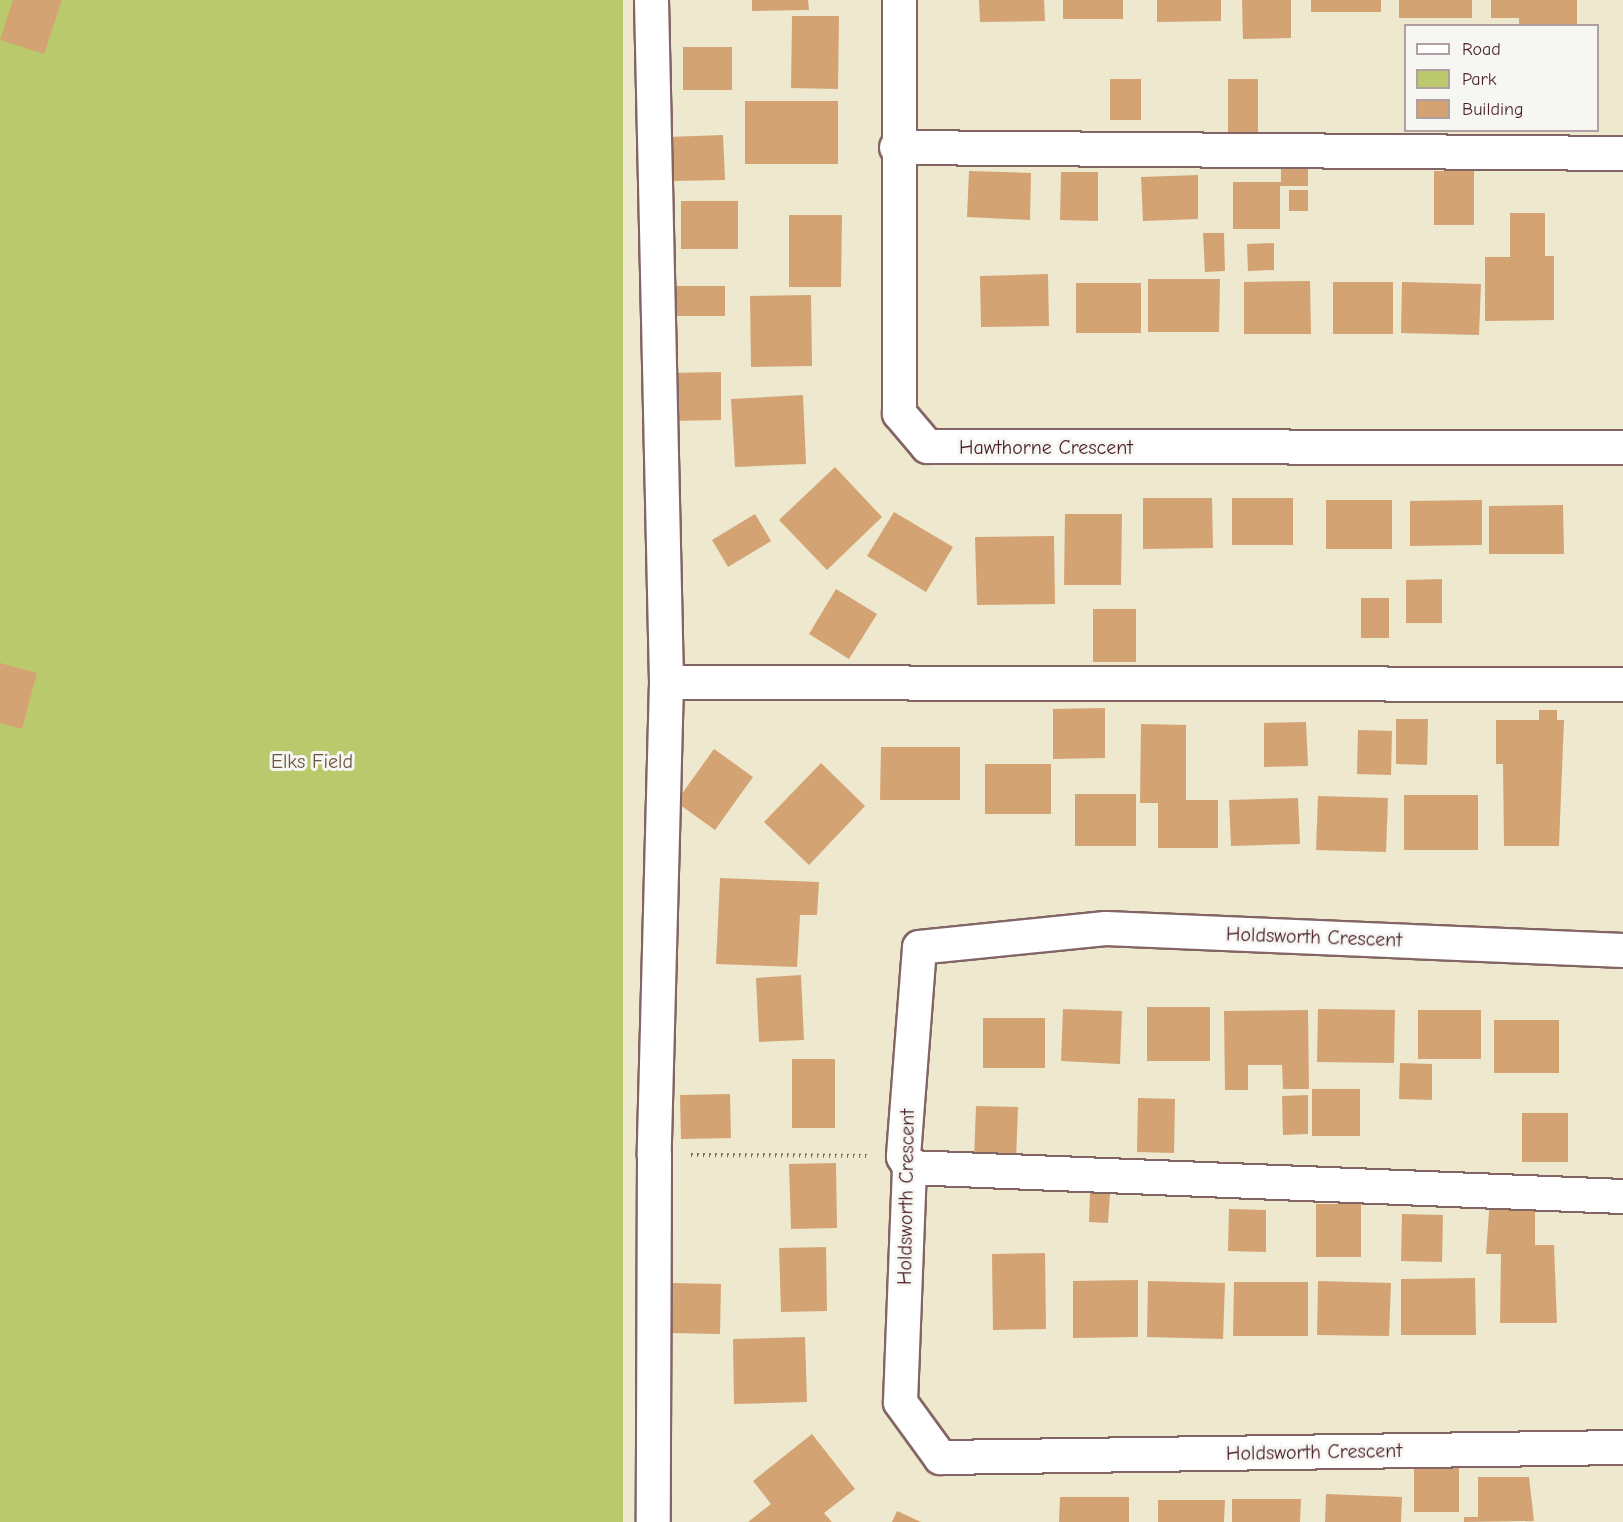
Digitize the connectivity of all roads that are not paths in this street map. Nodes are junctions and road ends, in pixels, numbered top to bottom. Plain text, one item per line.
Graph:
1 (651, 0) edge
2 (899, 0) edge
3 (896, 147) junction
4 (1623, 153) edge
5 (1623, 447) edge
6 (666, 682) junction
7 (1623, 684) edge
8 (1623, 950) edge
9 (906, 1161) junction
10 (1623, 1196) edge
11 (1623, 1447) edge
12 (653, 1522) edge

1 - 6 street
2 - 3 street, Hawthorne Crescent
3 - 4 street
3 - 5 street, Hawthorne Crescent
6 - 7 street
6 - 12 street
8 - 9 street, Holdsworth Crescent
9 - 10 street
9 - 11 street, Holdsworth Crescent

